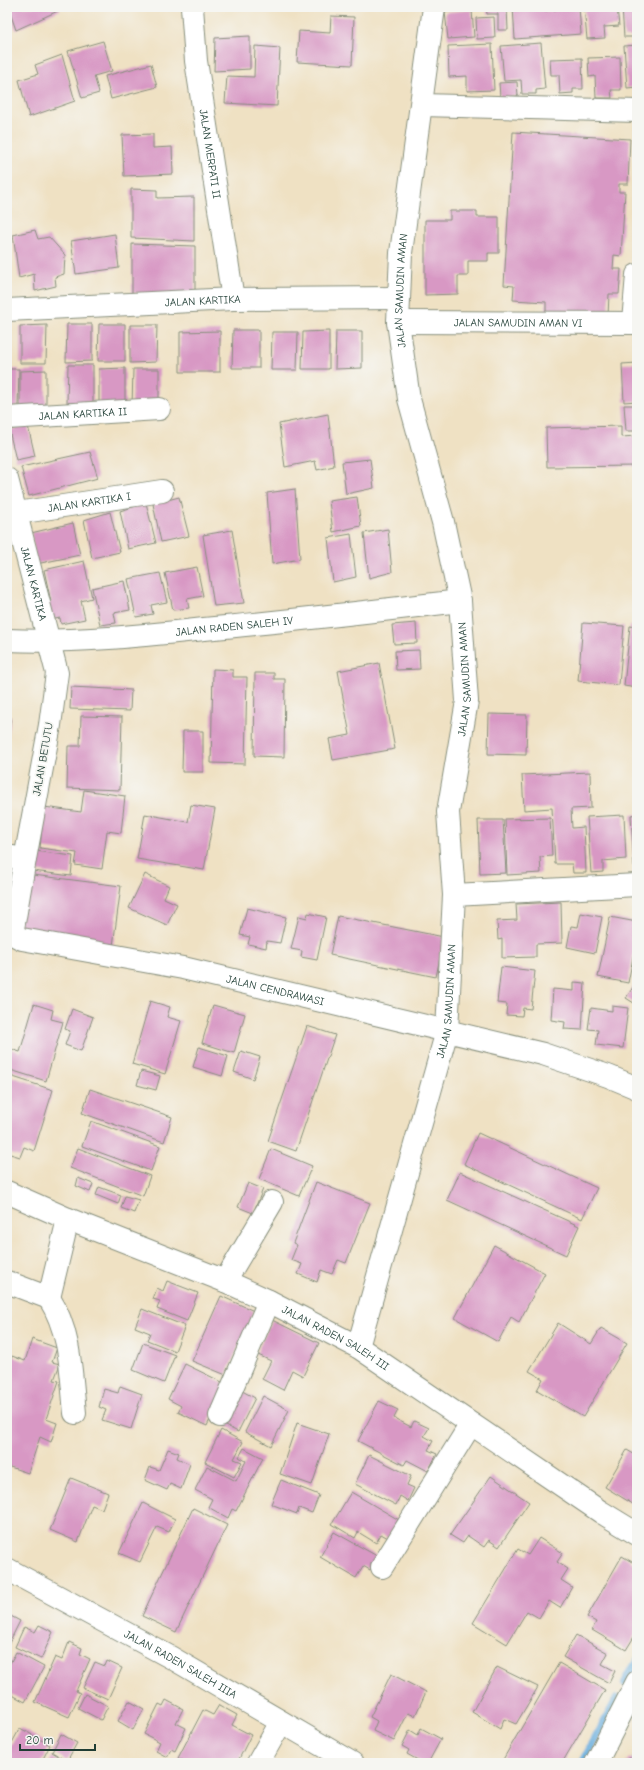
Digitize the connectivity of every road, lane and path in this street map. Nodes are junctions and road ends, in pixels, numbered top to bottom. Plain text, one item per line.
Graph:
1 (192, 7) edge
2 (434, 7) edge
3 (422, 105) junction
4 (637, 111) edge
5 (637, 275) edge
6 (398, 298) junction
7 (234, 299) junction
8 (7, 310) edge
9 (398, 322) junction
10 (635, 322) edge
11 (159, 409) dead end
12 (7, 418) edge
13 (7, 479) edge
14 (162, 490) dead end
15 (17, 514) junction
16 (460, 601) junction
17 (7, 640) edge
18 (49, 642) junction
19 (16, 858) edge
20 (637, 885) edge
21 (454, 895) junction
22 (447, 1031) junction
23 (637, 1088) edge
24 (7, 1192) edge
25 (272, 1202) dead end
26 (68, 1219) junction
27 (225, 1281) junction
28 (7, 1282) edge
29 (49, 1298) junction
30 (269, 1301) junction
31 (358, 1347) junction
32 (75, 1413) dead end
33 (220, 1416) dead end
34 (471, 1424) junction
35 (637, 1534) edge
36 (382, 1567) dead end
37 (7, 1569) edge
38 (637, 1682) edge
39 (280, 1722) junction
40 (258, 1763) edge
41 (352, 1763) edge
42 (596, 1763) edge

1 - 7 street, JALAN MERPATI II
2 - 3 street, JALAN SAMUDIN AMAN
3 - 4 street
3 - 6 street, JALAN SAMUDIN AMAN
5 - 10 street
6 - 7 street, JALAN KARTIKA
6 - 9 street, JALAN SAMUDIN AMAN
7 - 8 street, JALAN KARTIKA
9 - 10 street, JALAN SAMUDIN AMAN VI
9 - 16 street, JALAN SAMUDIN AMAN
11 - 12 street, JALAN KARTIKA II
13 - 15 street, JALAN KARTIKA
14 - 15 street, JALAN KARTIKA I
15 - 18 street, JALAN KARTIKA
16 - 18 street, JALAN RADEN SALEH IV
16 - 21 street, JALAN SAMUDIN AMAN
17 - 18 street, JALAN RADEN SALEH IV
18 - 19 street, JALAN BETUTU
19 - 22 street, JALAN CENDRAWASI
20 - 21 street
21 - 22 street, JALAN SAMUDIN AMAN
22 - 23 street, JALAN CENDRAWASI
22 - 31 street, JALAN SAMUDIN AMAN
24 - 26 street, JALAN RADEN SALEH III
25 - 27 street
26 - 27 street, JALAN RADEN SALEH III
26 - 29 street
27 - 30 street, JALAN RADEN SALEH III
28 - 29 street
29 - 32 street
30 - 31 street, JALAN RADEN SALEH III
30 - 33 street
31 - 34 street, JALAN RADEN SALEH III
34 - 35 street, JALAN RADEN SALEH III
34 - 36 street
37 - 39 street, JALAN RADEN SALEH IIIA
38 - 42 street
39 - 40 street
39 - 41 street, JALAN RADEN SALEH IIIA

